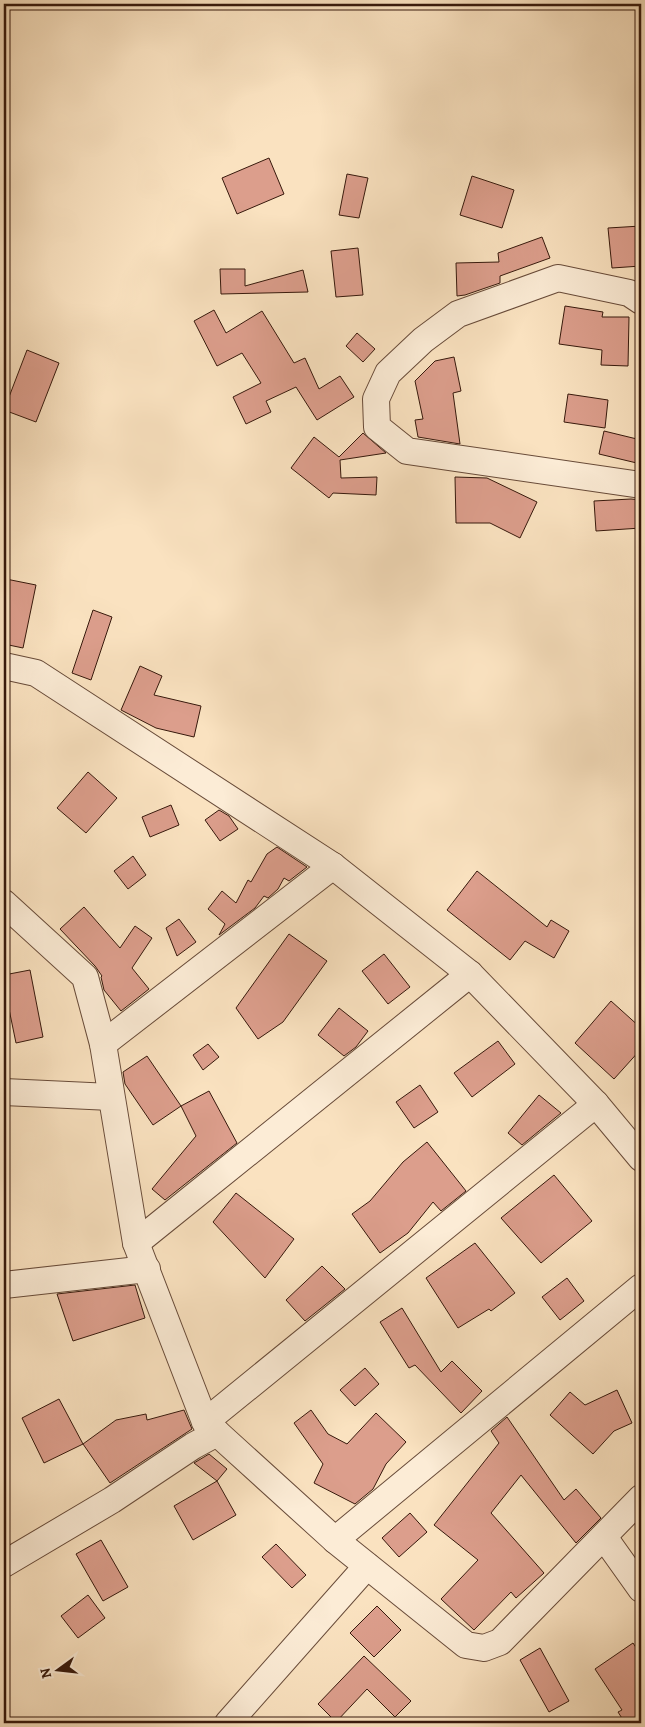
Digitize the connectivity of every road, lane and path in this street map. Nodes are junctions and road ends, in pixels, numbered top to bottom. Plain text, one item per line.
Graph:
1 (641, 301) edge
2 (641, 486) edge
3 (4, 666) edge
4 (333, 866) junction
5 (4, 903) edge
6 (470, 974) junction
7 (103, 1044) junction
8 (4, 1092) edge
9 (111, 1097) junction
10 (596, 1104) junction
11 (641, 1158) edge
12 (136, 1242) junction
13 (147, 1269) junction
14 (4, 1285) edge
15 (641, 1287) edge
16 (211, 1428) junction
17 (641, 1498) edge
18 (604, 1537) junction
19 (335, 1540) junction
20 (4, 1564) edge
21 (367, 1566) junction
22 (641, 1589) edge
23 (228, 1723) edge

1 - 2 street
3 - 4 street
4 - 6 street
4 - 7 street
5 - 7 street
6 - 10 street
6 - 12 street
7 - 9 street
8 - 9 street
9 - 12 street
10 - 11 street
10 - 16 street
12 - 13 street
13 - 14 street
13 - 16 street
15 - 19 street
16 - 19 street
16 - 20 street
17 - 18 street
18 - 21 street
18 - 22 street
19 - 21 street
21 - 23 street

